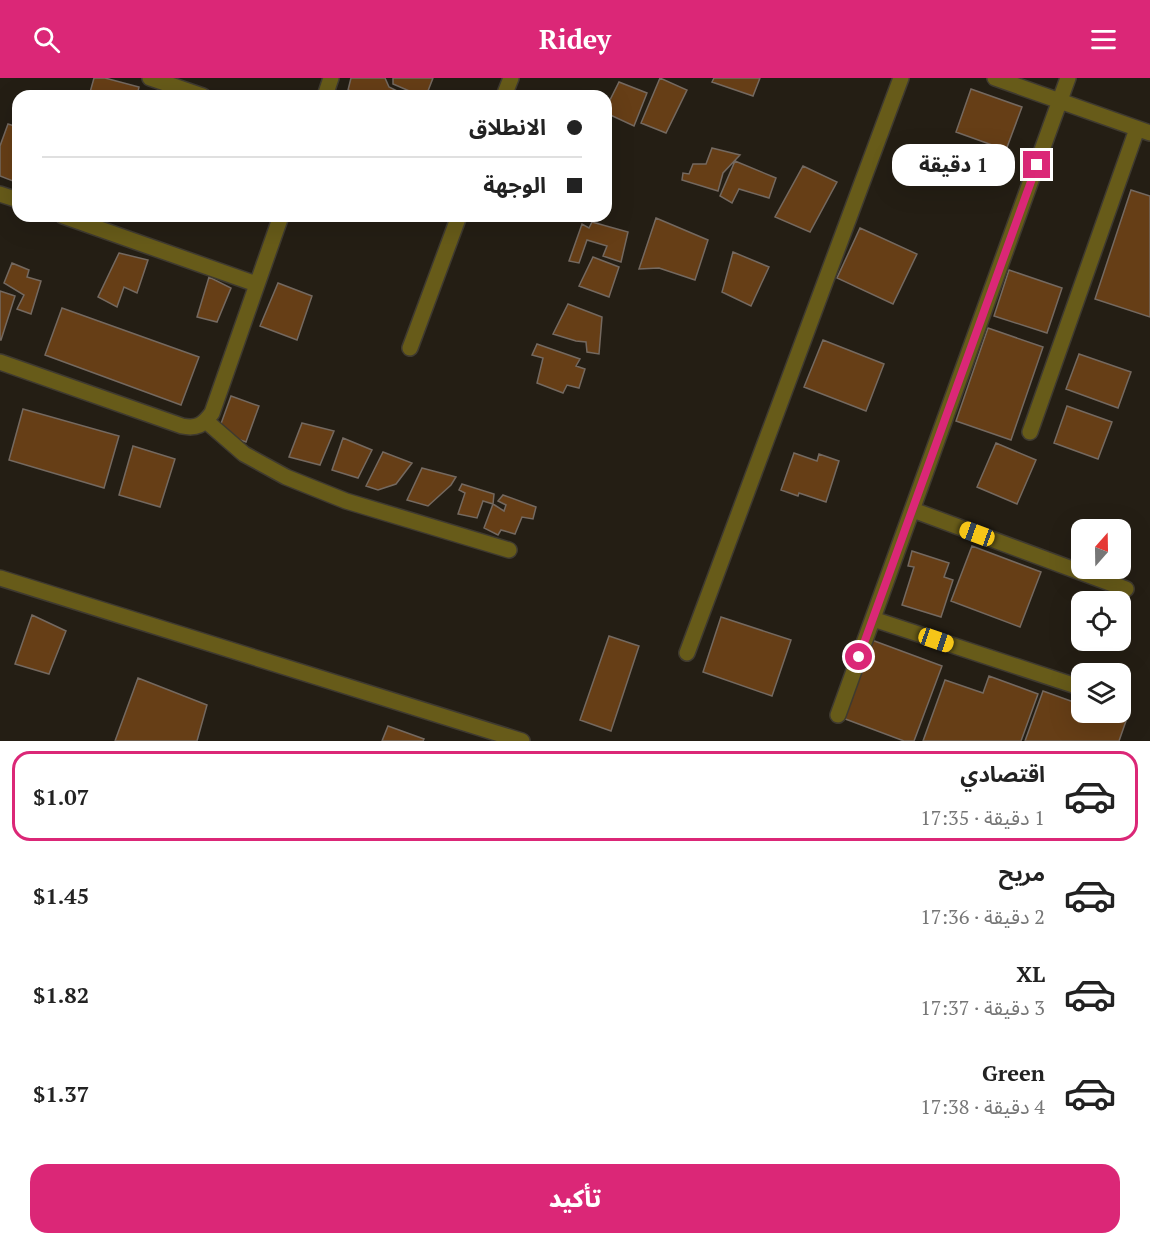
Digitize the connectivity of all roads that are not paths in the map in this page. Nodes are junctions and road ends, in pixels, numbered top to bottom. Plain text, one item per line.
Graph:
1 (150, 78) edge
2 (901, 78) edge
3 (995, 78) edge
4 (1068, 78) edge
5 (185, 90) edge
6 (1060, 100) junction
7 (1144, 131) edge
8 (80, 222) edge
9 (279, 222) edge
10 (457, 222) edge
11 (256, 284) junction
12 (410, 348) dead end
13 (0, 362) edge
14 (206, 421) junction
15 (1030, 432) dead end
16 (913, 510) junction
17 (509, 550) dead end
18 (0, 578) edge
19 (1126, 589) dead end
20 (873, 619) junction
21 (687, 653) dead end
22 (1071, 684) edge
23 (838, 715) dead end
24 (522, 741) edge

1 - 5 street
2 - 21 street
3 - 6 street
4 - 6 street
6 - 7 street
6 - 16 street
7 - 15 street
8 - 11 street
9 - 11 street
10 - 12 street
11 - 14 street
13 - 14 street
14 - 17 street
16 - 19 street
16 - 20 street
18 - 24 street
20 - 22 street
20 - 23 street

